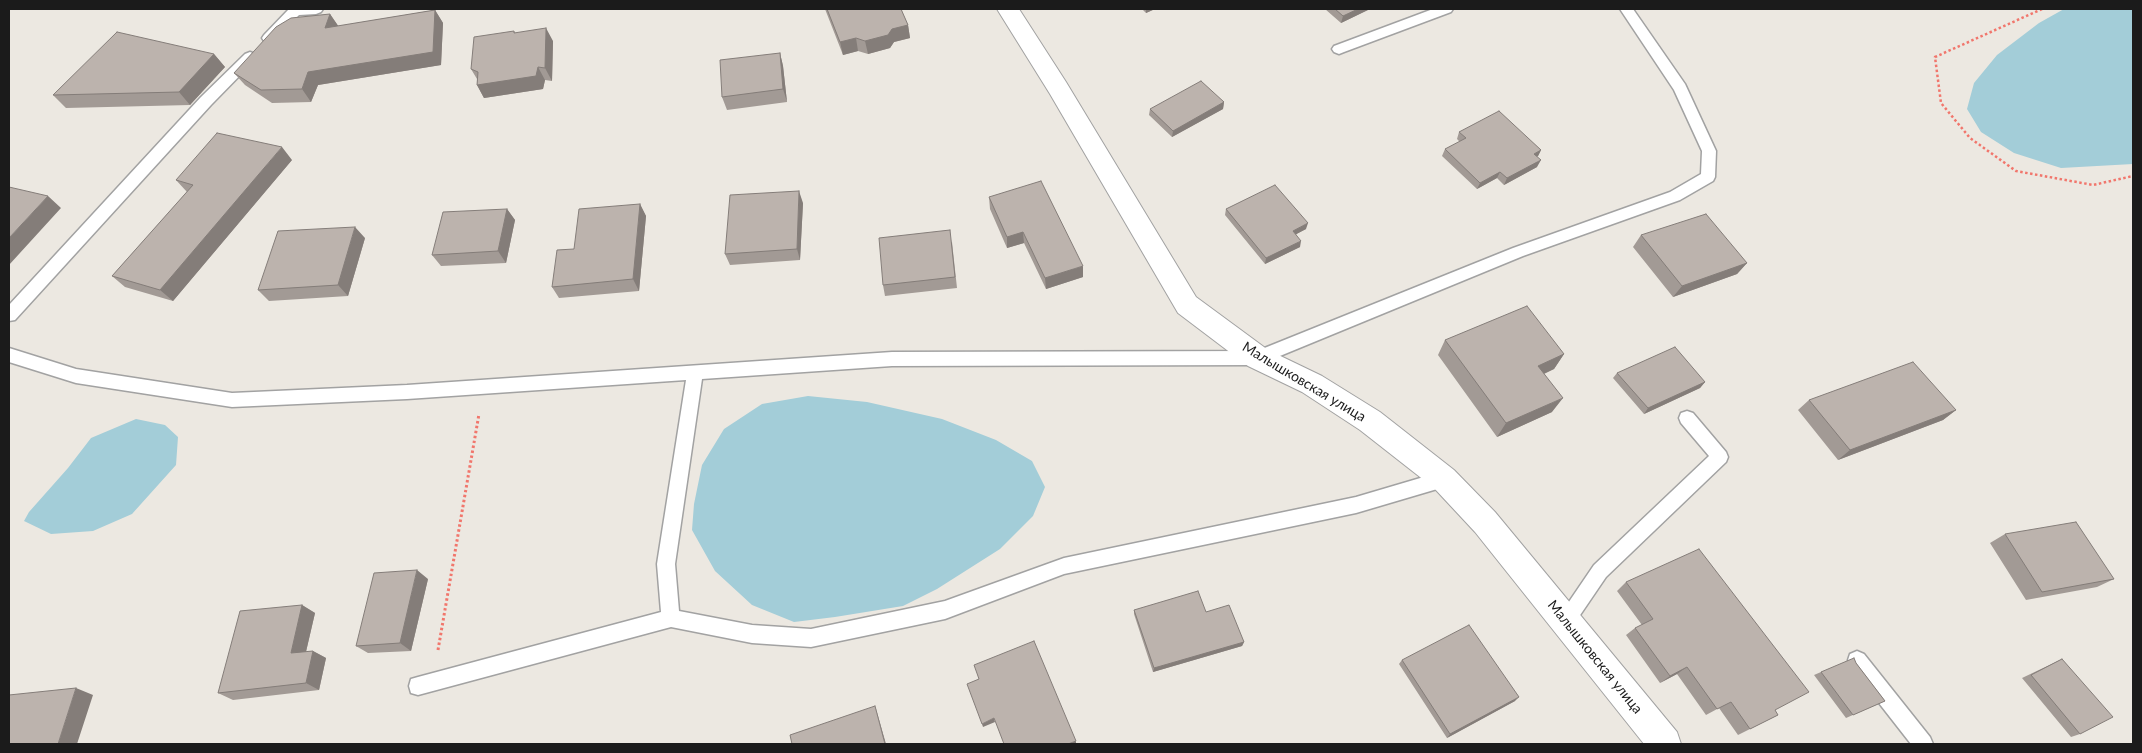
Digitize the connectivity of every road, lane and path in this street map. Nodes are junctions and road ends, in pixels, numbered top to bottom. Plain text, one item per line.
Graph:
1 (316, 9) edge
2 (1008, 9) edge
3 (1446, 9) edge
4 (1626, 9) edge
5 (2042, 9) edge
6 (296, 10) edge
7 (1339, 49) dead end
8 (2133, 176) edge
9 (9, 315) edge
10 (9, 354) edge
11 (1258, 358) junction
12 (695, 372) junction
13 (484, 387) junction
14 (1688, 418) dead end
15 (1444, 479) junction
16 (671, 618) junction
17 (1566, 620) junction
18 (1857, 660) edge
19 (425, 684) joint
20 (1664, 744) edge
21 (1923, 744) edge

1 - 6 lane
2 - 11 street, Малышковская улица
3 - 7 lane
4 - 11 lane
5 - 8 path
6 - 9 lane
10 - 13 lane
11 - 12 lane
11 - 15 street, Малышковская улица
12 - 13 lane
12 - 16 lane
13 - 19 path
14 - 17 lane
15 - 16 lane
15 - 17 street, Малышковская улица
16 - 19 lane
17 - 20 street, Малышковская улица
18 - 21 lane

